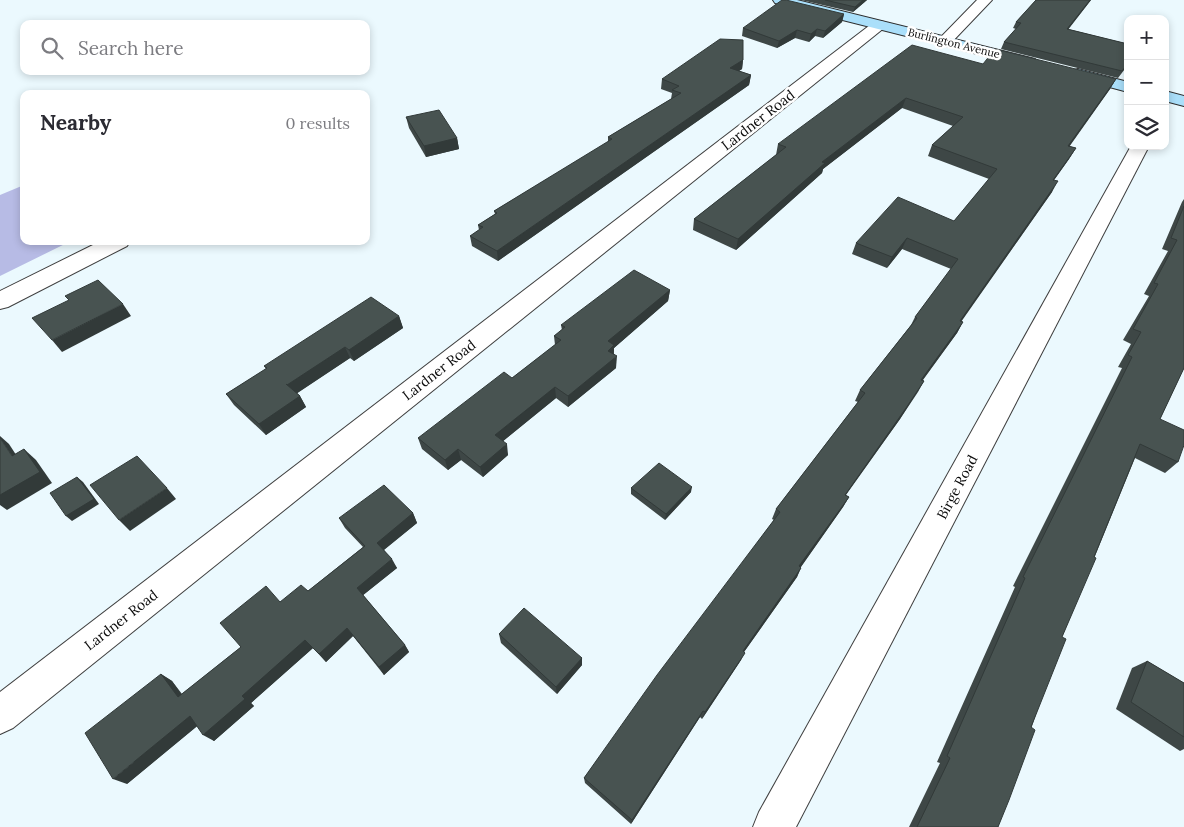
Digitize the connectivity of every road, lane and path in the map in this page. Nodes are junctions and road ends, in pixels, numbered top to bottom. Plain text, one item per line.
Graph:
1 (780, 0) edge
2 (985, 0) edge
3 (879, 25) junction
4 (945, 41) junction
5 (1041, 65) edge
6 (1061, 70) edge
7 (1124, 86) edge
8 (1169, 98) edge
9 (1184, 100) edge
10 (1138, 150) edge
11 (111, 245) edge
12 (0, 301) edge
13 (0, 715) edge
14 (774, 827) edge

1 - 3 main road, Burlington Avenue
2 - 4 street
3 - 4 main road, Burlington Avenue
3 - 13 street, Lardner Road
4 - 5 main road, Burlington Avenue
6 - 7 main road
8 - 9 main road
10 - 14 street, Birge Road
11 - 12 street

